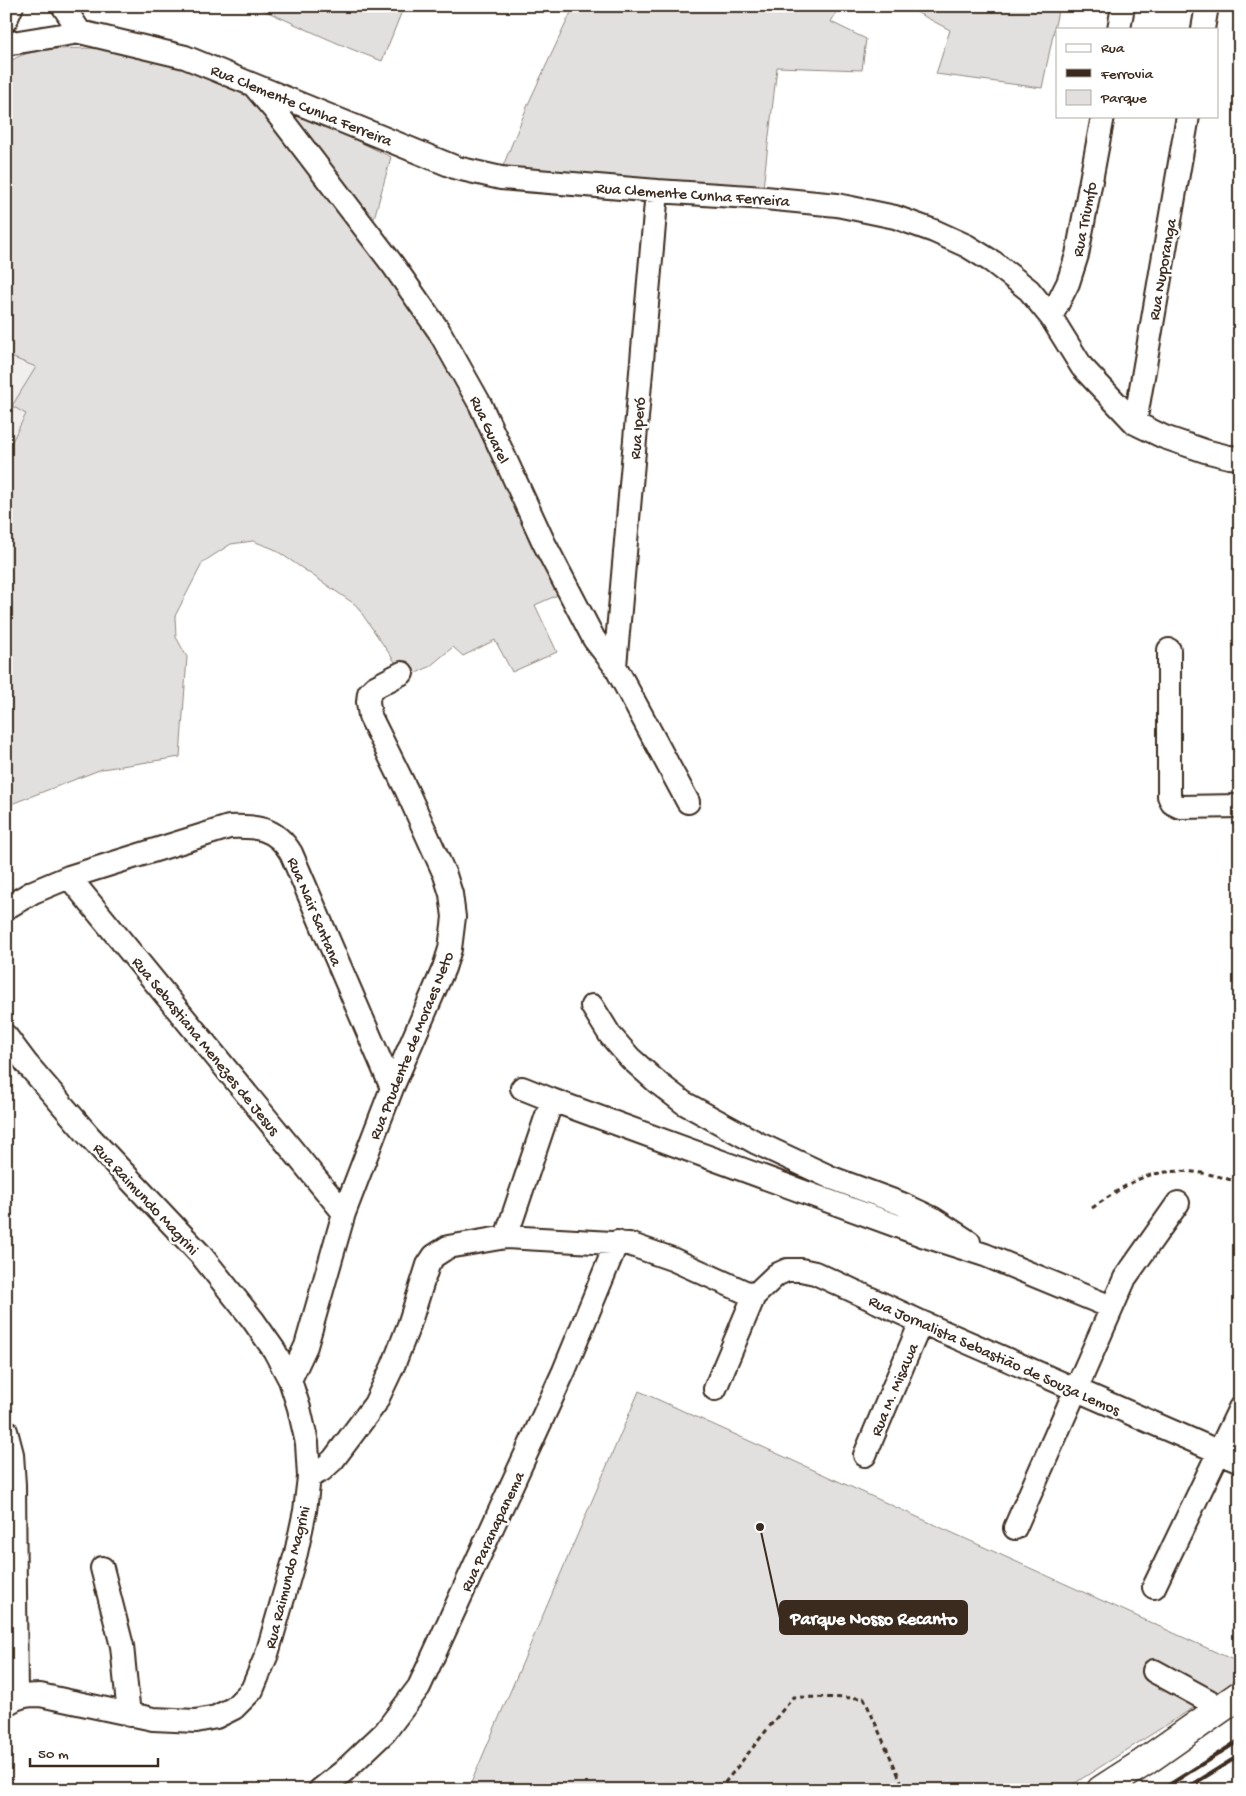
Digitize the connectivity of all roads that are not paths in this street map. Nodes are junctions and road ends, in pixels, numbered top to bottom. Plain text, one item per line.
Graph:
1 (12, 6) edge
2 (63, 6) edge
3 (1123, 6) edge
4 (1207, 6) edge
5 (6, 20) edge
6 (1119, 28) edge
7 (1203, 28) edge
8 (80, 32) junction
9 (6, 44) edge
10 (251, 83) junction
11 (1103, 118) edge
12 (1188, 118) edge
13 (657, 191) junction
14 (1051, 317) junction
15 (1135, 423) junction
16 (1240, 458) edge
17 (1169, 650) dead end
18 (616, 666) junction
19 (402, 673) dead end
20 (688, 802) dead end
21 (1240, 806) edge
22 (69, 877) junction
23 (6, 908) edge
24 (592, 1006) dead end
25 (6, 1036) edge
26 (392, 1088) junction
27 (522, 1088) dead end
28 (552, 1100) junction
29 (1178, 1203) dead end
30 (344, 1213) junction
31 (506, 1237) junction
32 (617, 1242) junction
33 (985, 1254) junction
34 (754, 1296) junction
35 (1111, 1308) junction
36 (921, 1322) junction
37 (290, 1380) junction
38 (715, 1389) dead end
39 (1075, 1389) junction
40 (1240, 1408) edge
41 (6, 1431) edge
42 (865, 1455) dead end
43 (1230, 1456) edge
44 (309, 1477) junction
45 (1015, 1528) dead end
46 (102, 1568) dead end
47 (1154, 1586) dead end
48 (1154, 1671) dead end
49 (11, 1701) edge
50 (1229, 1703) edge
51 (129, 1714) junction
52 (320, 1790) edge
53 (1100, 1790) edge

1 - 5 street
2 - 8 street
3 - 6 street
4 - 7 street
8 - 9 street, Rua Clemente Cunha Ferreira
8 - 10 street, Rua Clemente Cunha Ferreira
10 - 13 street, Rua Clemente Cunha Ferreira
10 - 18 street, Rua Guarel
11 - 14 street, Rua Triumfo
12 - 15 street, Rua Nuporanga
13 - 14 street, Rua Clemente Cunha Ferreira
13 - 18 street, Rua Iperó
14 - 15 street, Rua Clemente Cunha Ferreira
15 - 16 street, Rua Clemente Cunha Ferreira
17 - 21 street
18 - 20 street, Rua Guarel
19 - 26 street, Rua Prudente de Moraes Neto
22 - 23 street, Rua Nair Santana
22 - 26 street, Rua Nair Santana
22 - 30 street, Rua Sebastiana Menezes de Jesus
24 - 33 street
25 - 37 street, Rua Raimundo Magrini
26 - 30 street, Rua Prudente de Moraes Neto
27 - 28 street
28 - 31 street
28 - 33 street
29 - 35 street
30 - 37 street, Rua Prudente de Moraes Neto
31 - 32 street
31 - 44 street
32 - 34 street
32 - 52 street, Rua Paranapanema
33 - 35 street
34 - 36 street, Rua Jornalista Sebastião de Souza Lemos
34 - 38 street, Rua Jornalista Sebastião de Souza Lemos
35 - 39 street
36 - 39 street, Rua Jornalista Sebastião de Souza Lemos
36 - 42 street, Rua M. Misawa
37 - 44 street, Rua Raimundo Magrini
39 - 43 street, Rua Jornalista Sebastião de Souza Lemos
39 - 45 street
40 - 43 street
41 - 49 street
43 - 47 street
44 - 51 street, Rua Raimundo Magrini
46 - 51 street
48 - 50 street
49 - 51 street, Rua Raimundo Magrini
50 - 53 main road

